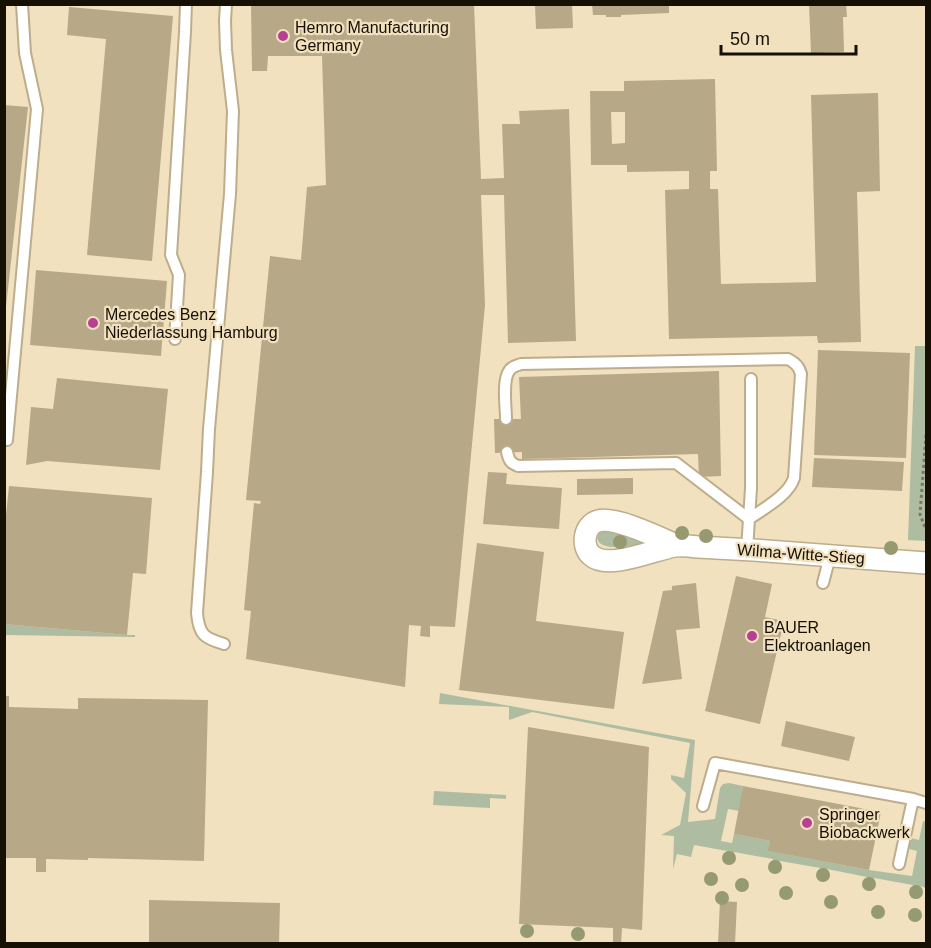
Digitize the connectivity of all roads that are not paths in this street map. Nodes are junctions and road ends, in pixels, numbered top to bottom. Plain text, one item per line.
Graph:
1 (22, 4) edge
2 (186, 4) edge
3 (226, 4) edge
4 (175, 339) dead end
5 (751, 379) dead end
6 (506, 419) dead end
7 (4, 440) edge
8 (507, 452) dead end
9 (749, 519) junction
10 (676, 545) dead end
11 (747, 550) junction
12 (830, 556) junction
13 (927, 563) edge
14 (823, 583) dead end
15 (224, 644) dead end
16 (913, 799) junction
17 (927, 803) edge
18 (703, 806) dead end
19 (899, 864) dead end

1 - 7 lane
2 - 4 lane
3 - 15 lane
5 - 9 lane
6 - 9 lane
8 - 9 lane
9 - 11 lane
10 - 11 street, Wilma-Witte-Stieg
11 - 12 street, Wilma-Witte-Stieg
12 - 13 street, Wilma-Witte-Stieg
12 - 14 lane
16 - 17 lane
16 - 18 lane
16 - 19 lane

